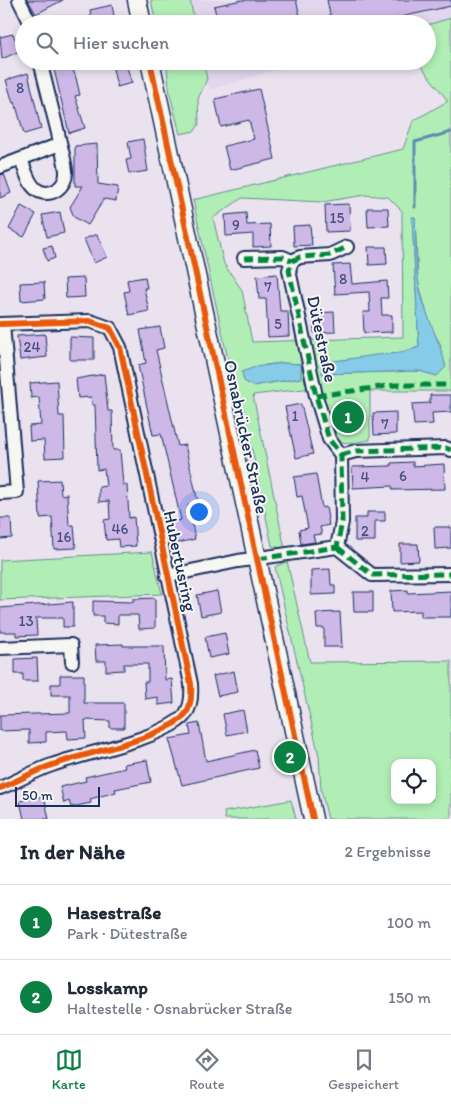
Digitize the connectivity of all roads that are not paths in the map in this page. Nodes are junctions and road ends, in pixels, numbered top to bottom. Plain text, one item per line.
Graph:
1 (19, 0) edge
2 (136, 0) edge
3 (26, 15) edge
4 (140, 15) edge
5 (42, 70) edge
6 (152, 70) edge
7 (60, 144) junction
8 (22, 159) junction
9 (0, 167) edge
10 (347, 246) dead end
11 (244, 258) dead end
12 (292, 261) junction
13 (2, 324) edge
14 (451, 450) edge
15 (340, 455) junction
16 (0, 493) edge
17 (337, 547) junction
18 (258, 559) junction
19 (451, 574) edge
20 (167, 576) junction
21 (0, 648) edge
22 (72, 662) dead end
23 (0, 788) edge
24 (313, 819) edge

1 - 3 street
2 - 4 street
5 - 7 street
6 - 18 street, Osnabrücker Straße
7 - 8 street
7 - 8 street
8 - 9 street
10 - 12 street
11 - 12 street
12 - 15 street, Dütestraße
13 - 16 street
13 - 20 street, Hubertusring
14 - 15 street
15 - 17 street, Dütestraße
17 - 18 street
17 - 19 street
18 - 20 street, Hubertusring
18 - 24 street, Osnabrücker Straße
20 - 23 street, Hubertusring
21 - 22 street

